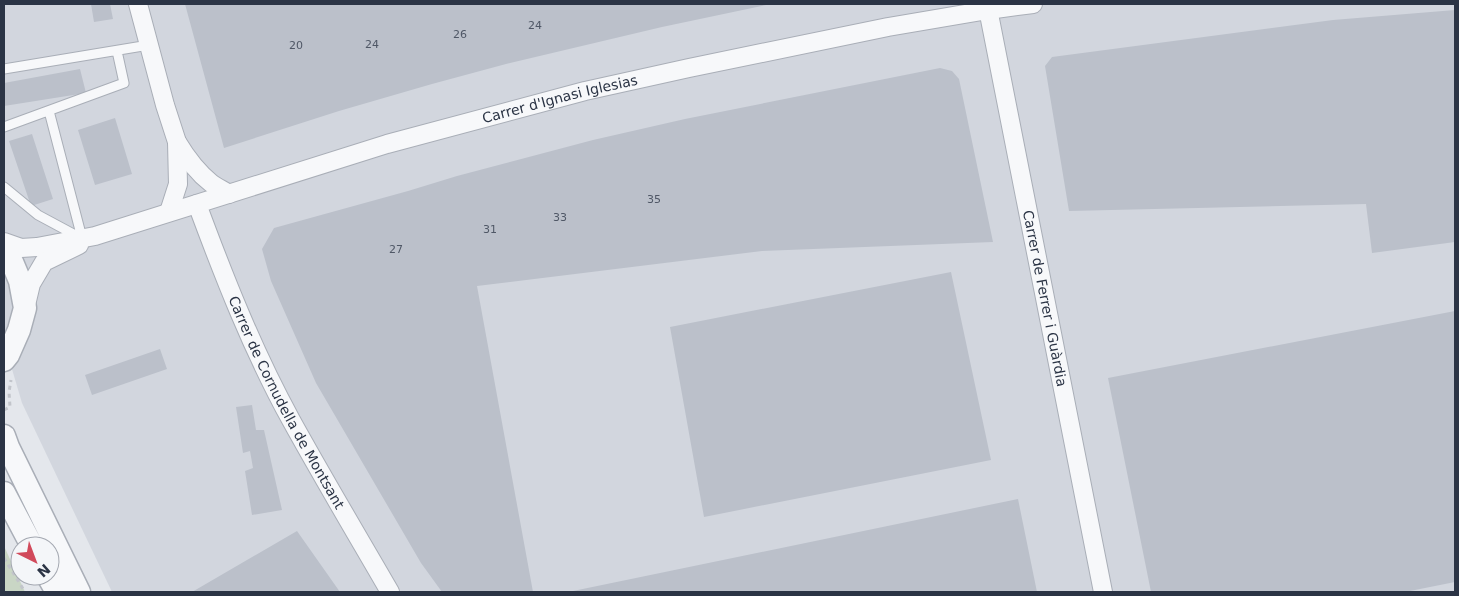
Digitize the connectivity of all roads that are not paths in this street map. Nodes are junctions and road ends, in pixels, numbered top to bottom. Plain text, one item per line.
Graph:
1 (138, 4) edge
2 (1033, 4) edge
3 (988, 7) edge
4 (149, 45) junction
5 (117, 51) junction
6 (4, 69) edge
7 (49, 111) junction
8 (4, 127) edge
9 (177, 142) junction
10 (4, 187) edge
11 (228, 194) junction
12 (196, 204) junction
13 (169, 212) junction
14 (88, 237) junction
15 (4, 242) edge
16 (4, 250) edge
17 (25, 308) junction
18 (4, 360) edge
19 (4, 436) edge
20 (4, 493) edge
21 (27, 536) edge
22 (79, 592) edge
23 (390, 592) edge
24 (1103, 592) edge

1 - 4 street
2 - 3 street, Carrer d'Ignasi Iglesias
3 - 11 street, Carrer d'Ignasi Iglesias
3 - 24 street, Carrer de Ferrer i Guàrdia
4 - 5 lane
4 - 9 street
5 - 6 lane
5 - 7 lane
7 - 8 lane
7 - 14 lane
9 - 11 street
9 - 13 street
10 - 14 lane
11 - 12 street, Carrer d'Ignasi Iglesias
12 - 13 street, Carrer d'Ignasi Iglesias
12 - 23 street, Carrer de Cornudella de Montsant
13 - 14 street, Carrer d'Ignasi Iglesias
14 - 15 street, Carrer d'Ignasi Iglesias
14 - 17 street, Carrer d'Ignasi Iglesias
16 - 17 street
17 - 18 street
19 - 22 street
20 - 21 street

